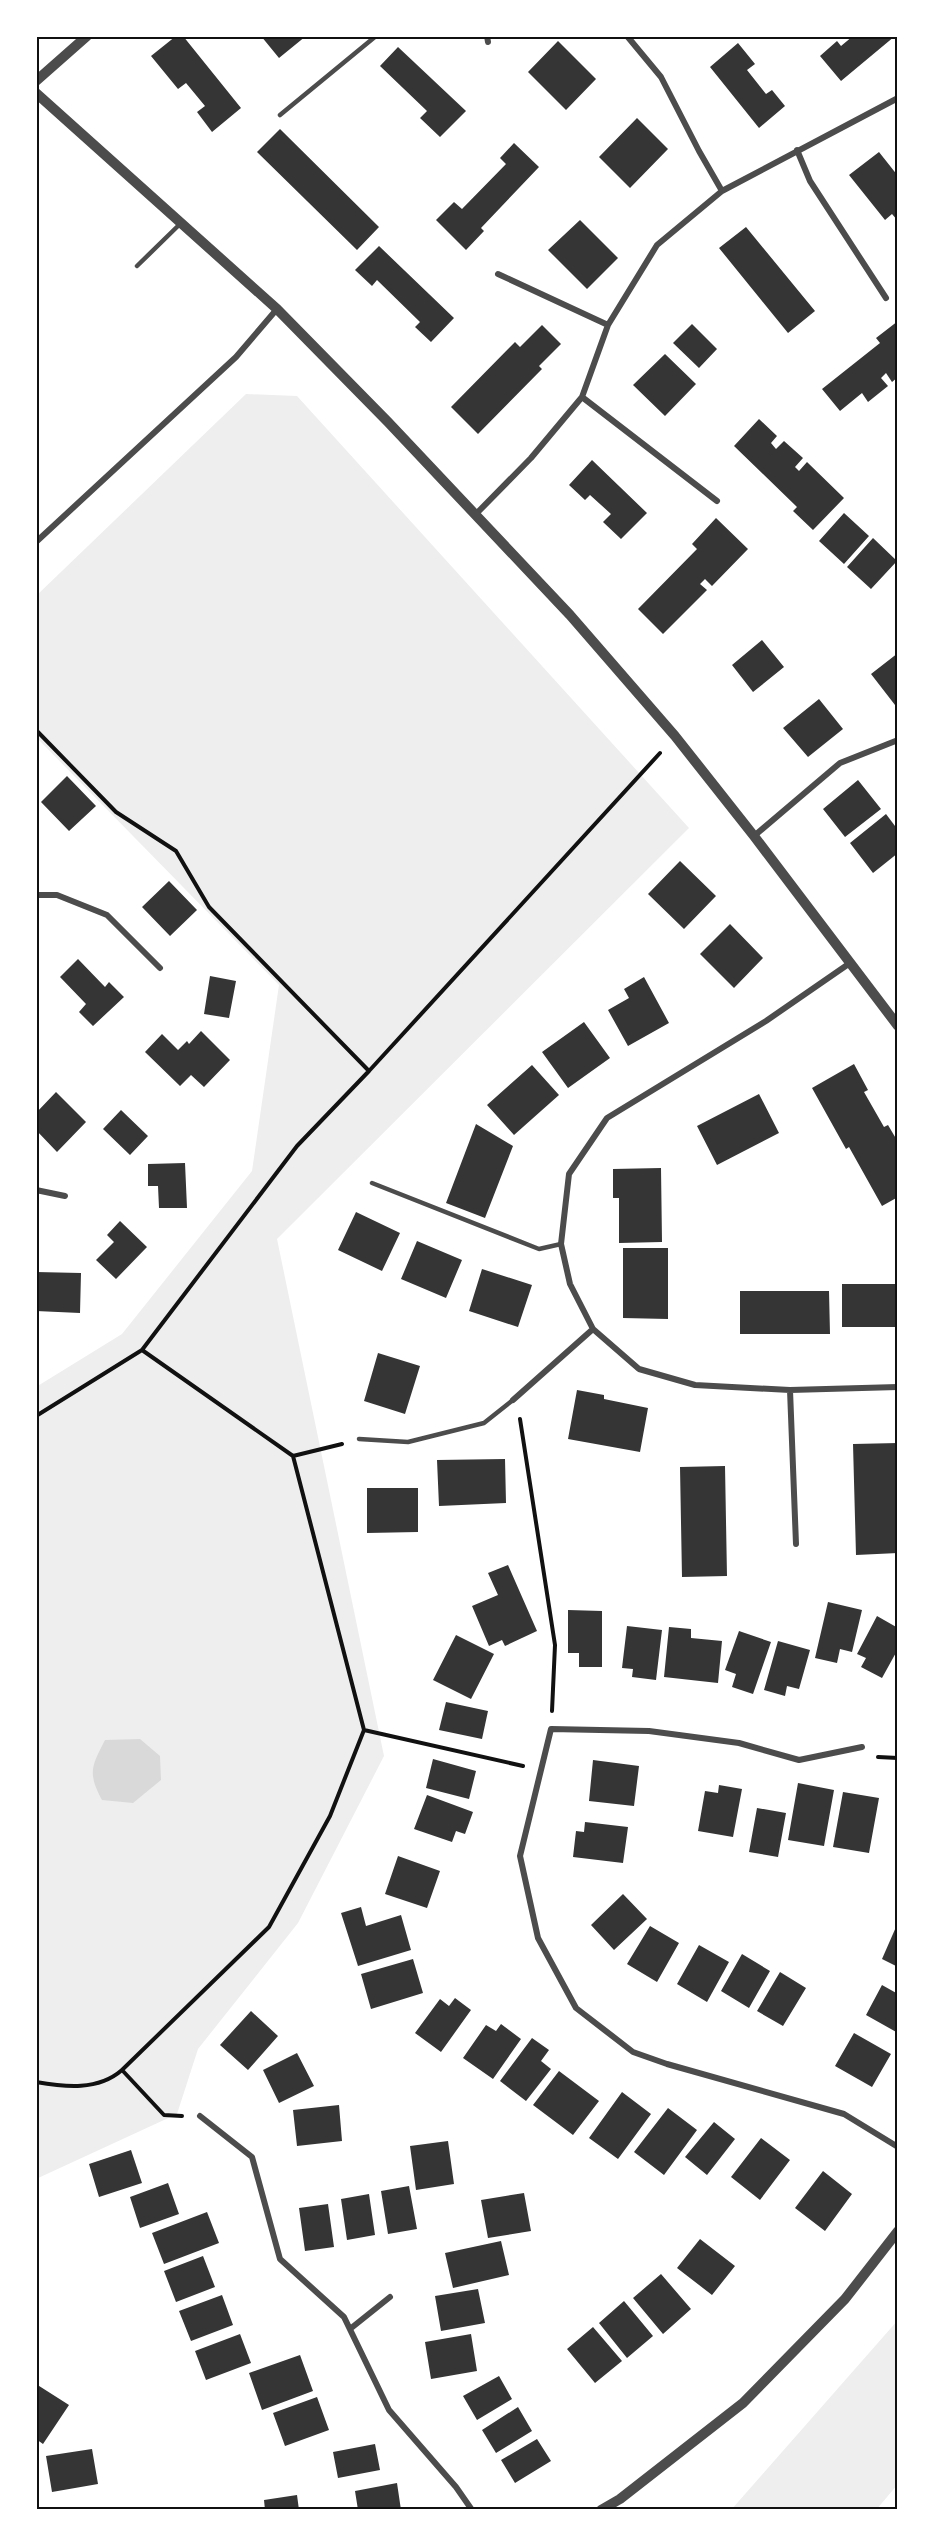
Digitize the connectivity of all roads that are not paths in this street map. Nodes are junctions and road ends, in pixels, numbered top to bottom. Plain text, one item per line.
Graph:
1 (87, 36) edge
2 (376, 36) edge
3 (627, 36) edge
4 (36, 81) edge
5 (36, 93) edge
6 (898, 98) edge
7 (280, 115) dead end
8 (797, 150) junction
9 (722, 191) junction
10 (181, 223) junction
11 (137, 266) dead end
12 (498, 274) dead end
13 (886, 298) dead end
14 (277, 309) junction
15 (608, 325) junction
16 (582, 397) junction
17 (717, 501) dead end
18 (476, 514) junction
19 (36, 542) edge
20 (898, 740) edge
21 (754, 836) junction
22 (36, 895) edge
23 (850, 963) junction
24 (160, 968) dead end
25 (898, 1026) edge
26 (372, 1183) dead end
27 (36, 1190) edge
28 (65, 1196) dead end
29 (561, 1244) junction
30 (593, 1329) junction
31 (898, 1387) edge
32 (790, 1390) junction
33 (513, 1400) joint
34 (359, 1439) dead end
35 (796, 1544) dead end
36 (862, 1747) dead end
37 (200, 2116) road end
38 (898, 2147) edge
39 (898, 2231) edge
40 (390, 2297) dead end
41 (350, 2329) junction
42 (472, 2510) edge
43 (601, 2510) edge

1 - 4 street
2 - 7 lane
3 - 9 street
5 - 10 street
6 - 8 street
8 - 9 street
8 - 13 street
9 - 15 street
10 - 11 lane
10 - 14 street
12 - 15 street
14 - 18 street
14 - 19 street
15 - 16 street
16 - 17 street
16 - 18 street
18 - 21 street
20 - 21 street
21 - 23 street
22 - 24 street
23 - 25 street
23 - 29 street
26 - 29 lane
27 - 28 street
29 - 30 street
30 - 32 street
30 - 33 street
31 - 32 street
32 - 35 street
33 - 34 lane
36 - 38 street
37 - 41 street
39 - 43 street
40 - 41 street
41 - 42 street

